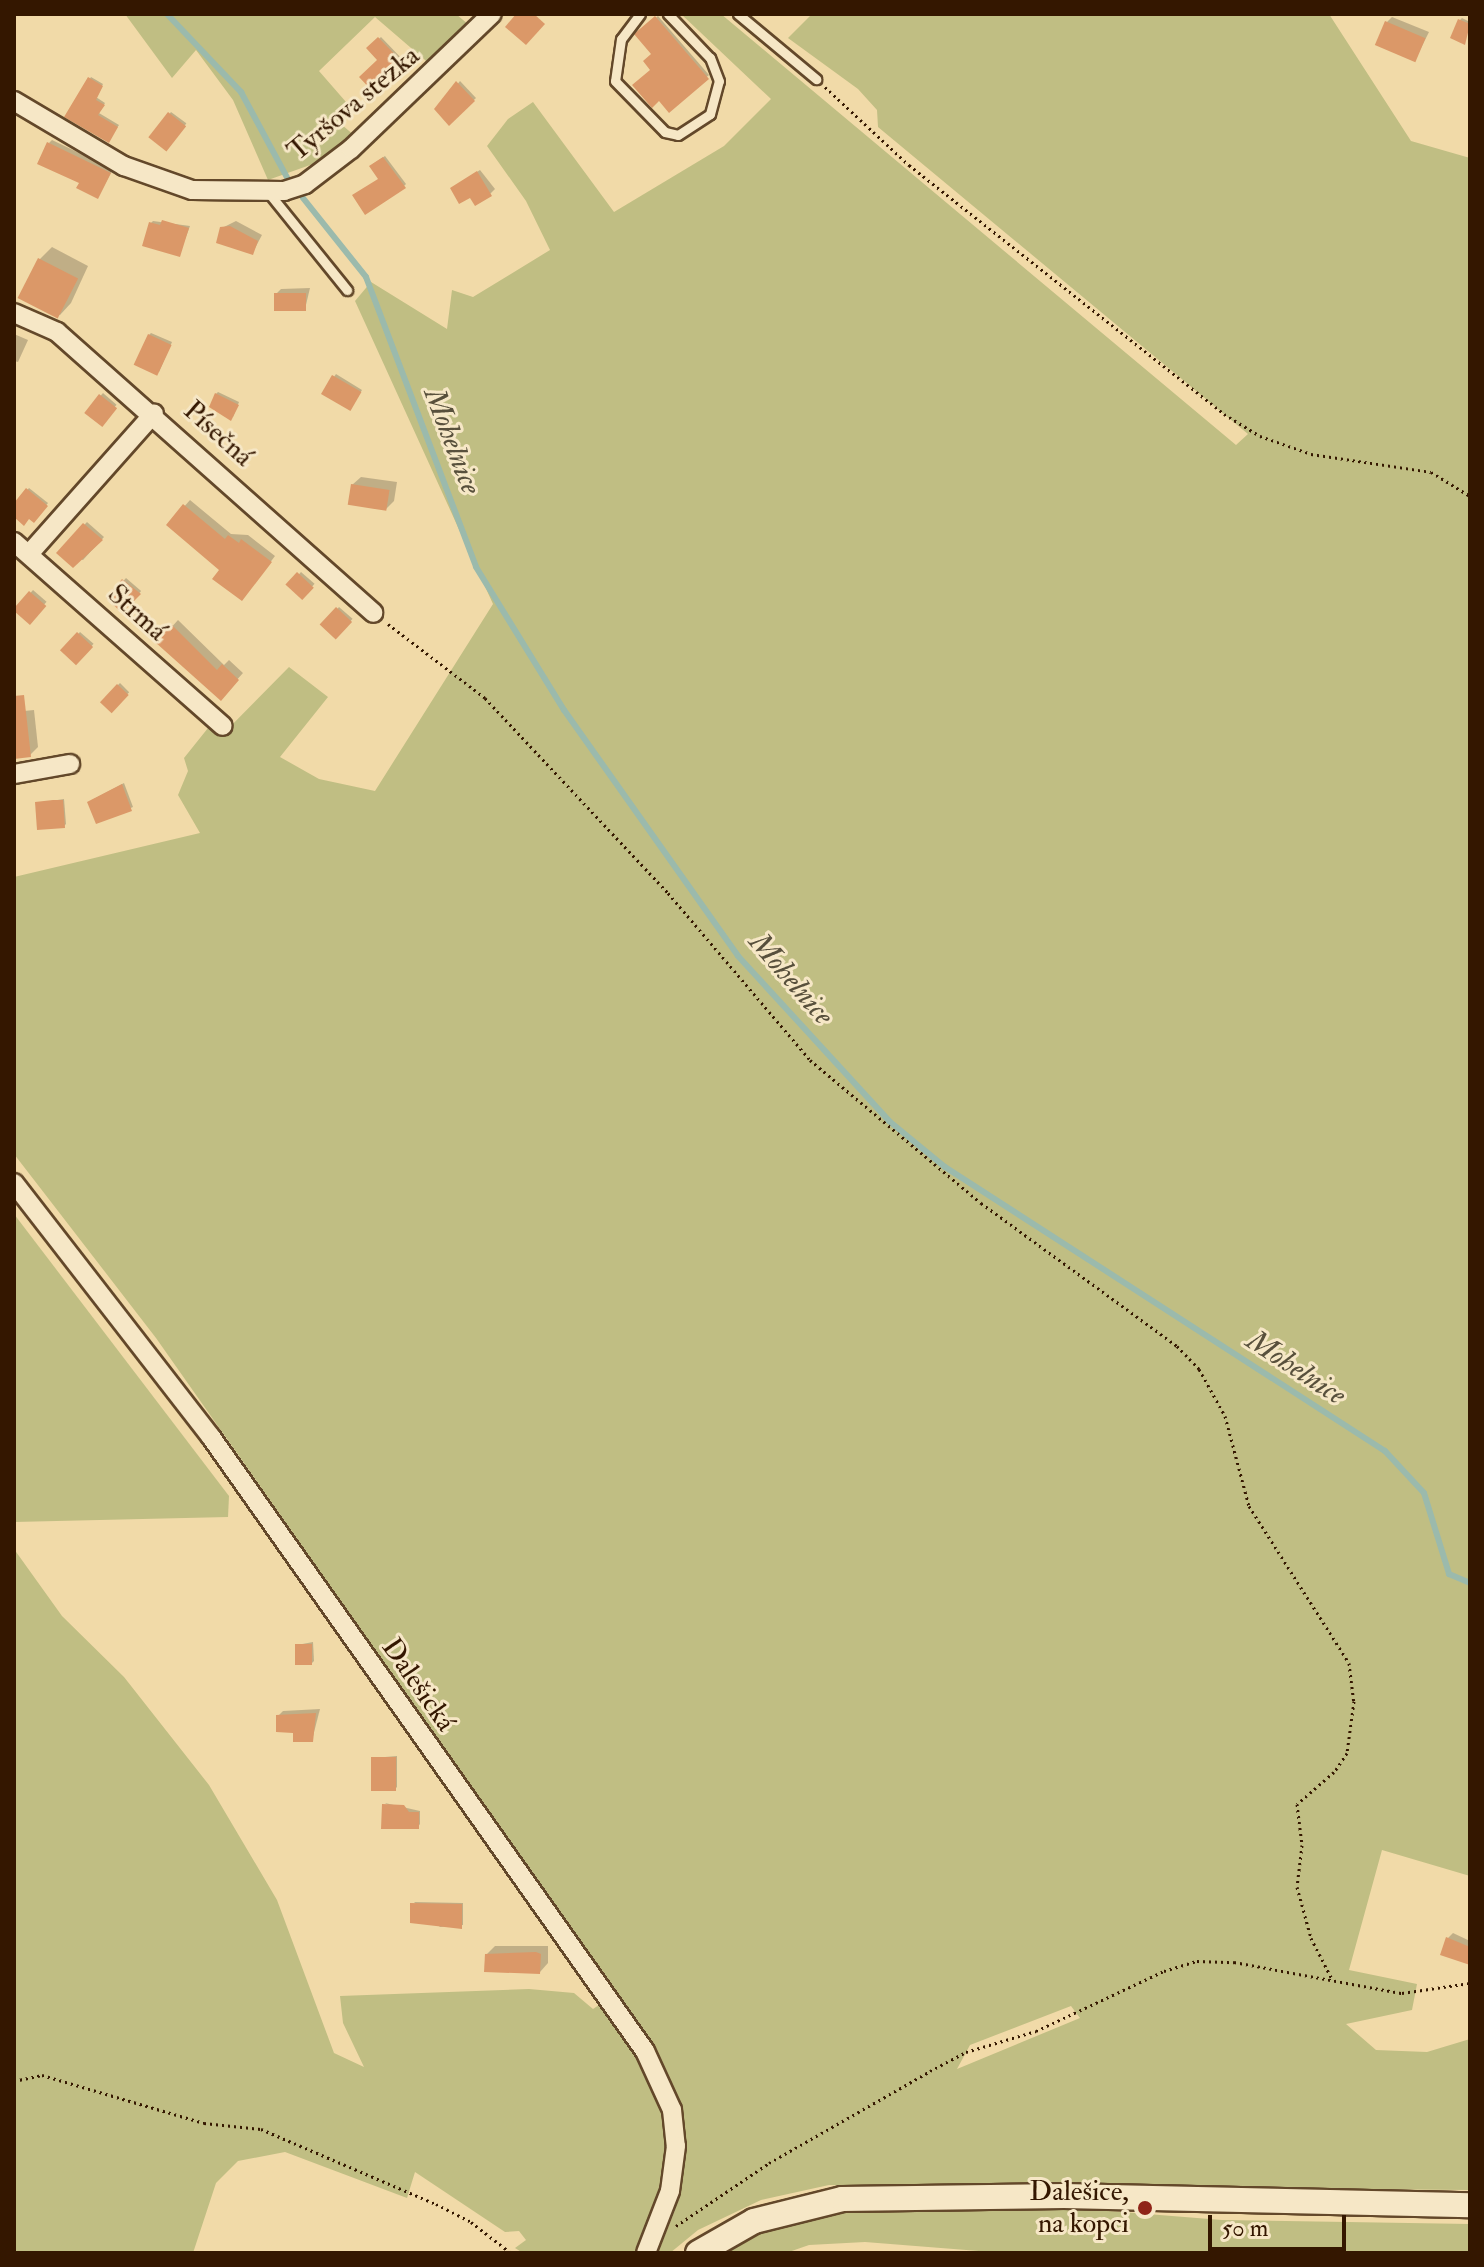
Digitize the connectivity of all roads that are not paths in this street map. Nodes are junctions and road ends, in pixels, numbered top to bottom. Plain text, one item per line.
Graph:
1 (492, 14) edge
2 (640, 14) edge
3 (668, 14) edge
4 (738, 14) edge
5 (816, 79) road end
6 (14, 101) edge
7 (268, 192) junction
8 (347, 290) dead end
9 (14, 313) edge
10 (154, 413) junction
11 (14, 542) edge
12 (29, 554) junction
13 (373, 613) road end
14 (223, 726) dead end
15 (70, 764) dead end
16 (14, 774) edge
17 (14, 1183) edge
18 (1470, 2205) edge
19 (648, 2248) edge
20 (698, 2253) edge

1 - 7 street, Tyršova stezka
2 - 3 lane
4 - 5 lane
6 - 7 street, Tyršova stezka
7 - 8 lane
9 - 10 street, Písečná
10 - 12 street
10 - 13 street, Písečná
11 - 12 street, Strmá
12 - 14 street, Strmá
15 - 16 street
17 - 19 street, Dalešická
18 - 20 street

